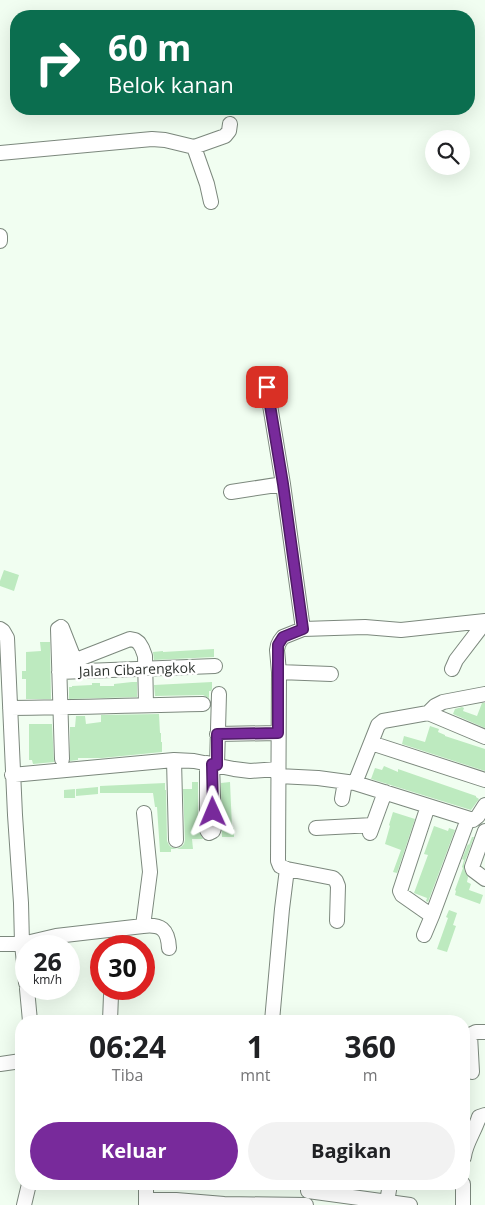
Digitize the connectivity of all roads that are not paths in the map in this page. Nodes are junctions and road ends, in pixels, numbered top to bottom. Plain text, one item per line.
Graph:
1 (230, 124) dead end
2 (194, 147) junction
3 (0, 153) edge
4 (211, 202) dead end
5 (0, 236) edge
6 (0, 241) edge
7 (267, 387) dead end
8 (283, 484) junction
9 (231, 492) dead end
10 (485, 622) edge
11 (0, 629) edge
12 (303, 629) junction
13 (75, 661) junction
14 (214, 666) dead end
15 (145, 668) junction
16 (59, 669) junction
17 (452, 669) dead end
18 (279, 672) junction
19 (330, 674) dead end
20 (219, 694) dead end
21 (485, 694) edge
22 (203, 704) dead end
23 (146, 705) junction
24 (60, 708) junction
25 (428, 713) junction
26 (7, 716) edge
27 (278, 733) junction
28 (217, 734) junction
29 (485, 737) edge
30 (371, 743) junction
31 (62, 759) dead end
32 (174, 760) junction
33 (212, 764) junction
34 (278, 772) junction
35 (12, 774) junction
36 (485, 780) edge
37 (350, 782) junction
38 (385, 792) junction
39 (342, 800) dead end
40 (428, 806) junction
41 (484, 809) edge
42 (144, 813) dead end
43 (468, 819) junction
44 (316, 828) dead end
45 (485, 832) edge
46 (176, 840) dead end
47 (287, 869) junction
48 (485, 879) edge
49 (432, 916) junction
50 (338, 921) dead end
51 (143, 926) junction
52 (22, 935) edge
53 (65, 935) edge
54 (424, 935) dead end
55 (0, 944) edge
56 (15, 944) edge
57 (169, 948) dead end
58 (28, 1000) edge
59 (111, 1000) edge
60 (29, 1015) edge
61 (110, 1015) edge
62 (273, 1015) edge
63 (485, 1032) edge
64 (15, 1062) edge
65 (0, 1064) edge
66 (472, 1072) dead end
67 (485, 1115) edge
68 (470, 1140) edge
69 (28, 1190) edge
70 (389, 1190) edge
71 (463, 1190) edge
72 (307, 1196) edge
73 (146, 1202) edge
74 (387, 1202) junction
75 (24, 1205) edge
76 (410, 1205) edge
77 (417, 1205) edge
78 (422, 1205) edge
79 (464, 1205) edge

1 - 2 street
2 - 3 street
2 - 4 street
5 - 6 street
7 - 8 street
8 - 9 street
8 - 12 street
10 - 12 street
10 - 17 street
11 - 26 street
12 - 18 street
13 - 15 street
13 - 16 street
13 - 16 street
14 - 15 street, Jalan Cibarengkok
15 - 16 street, Jalan Cibarengkok
15 - 23 street
16 - 24 street
18 - 19 street
18 - 27 street
20 - 28 street
21 - 25 street
22 - 23 street
23 - 24 street
24 - 26 street
24 - 31 street
25 - 29 street
25 - 30 street
26 - 35 street
27 - 28 street
27 - 34 street
28 - 33 street
30 - 36 street
30 - 37 street
32 - 33 street
32 - 35 street
32 - 46 street
33 - 34 street
34 - 37 street
34 - 47 street
35 - 52 street
37 - 38 street
37 - 39 street
38 - 40 street
38 - 44 street
40 - 43 street
40 - 49 street
41 - 43 street
42 - 51 street
43 - 49 street
45 - 48 street
47 - 50 street
47 - 62 street
49 - 54 street
51 - 53 street
51 - 57 street
55 - 56 street
58 - 60 street
59 - 61 street
63 - 66 street
64 - 65 street
67 - 68 street
69 - 75 street
70 - 74 street
71 - 79 street
72 - 73 street
72 - 74 street
74 - 76 street
77 - 78 street

